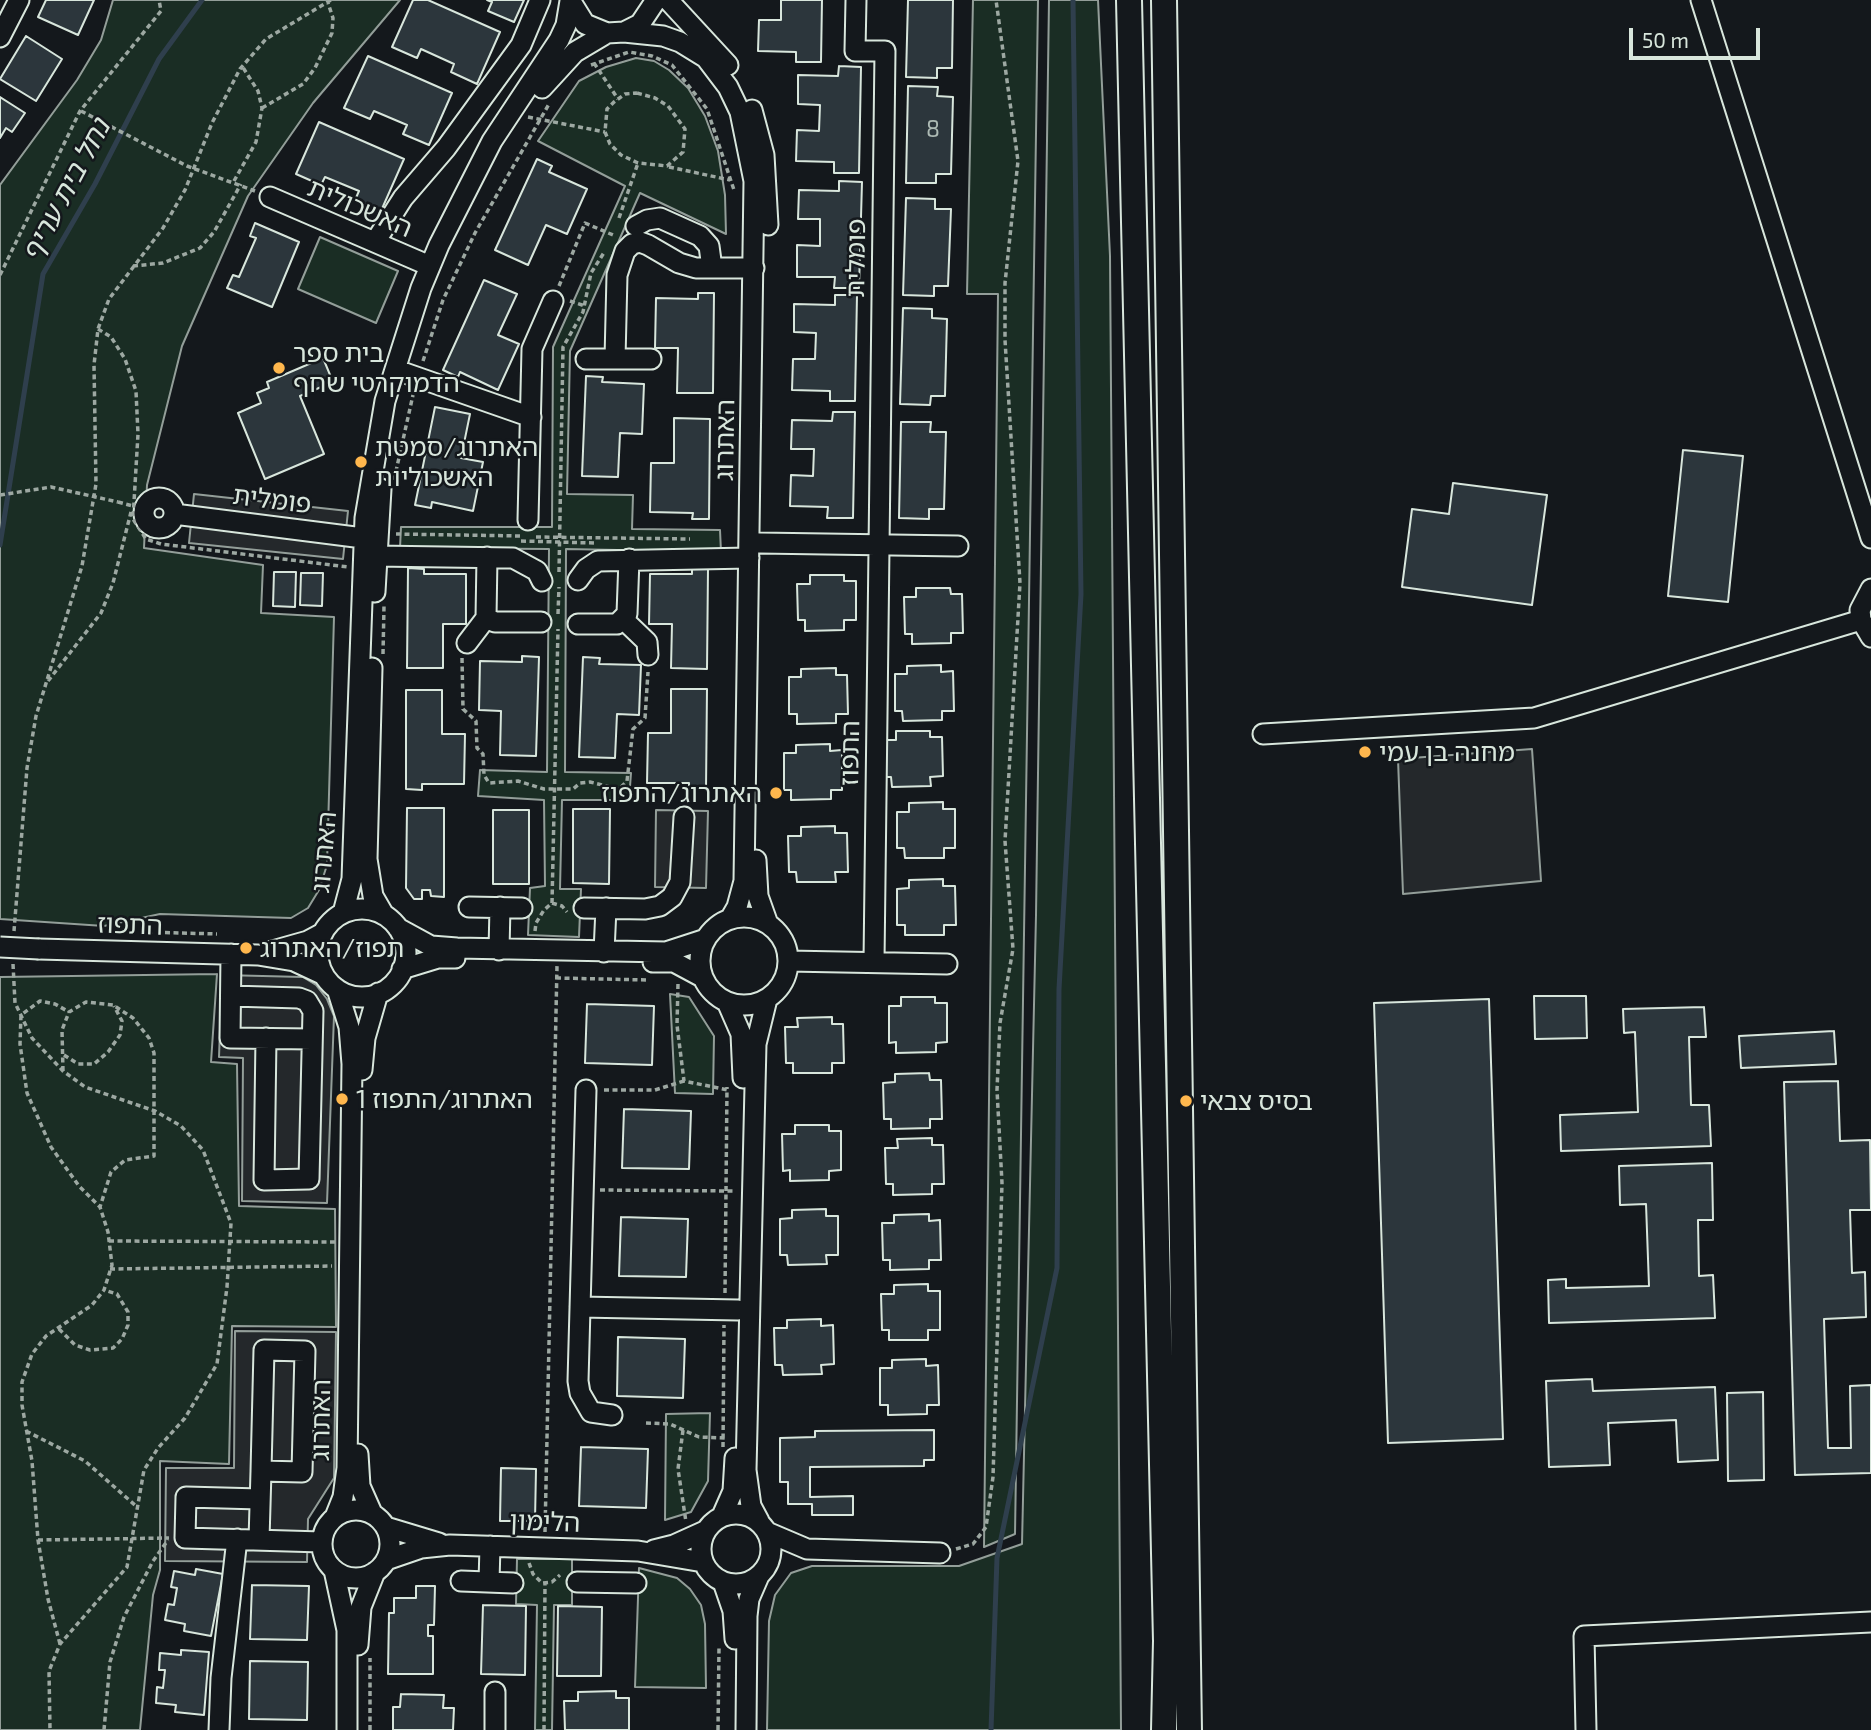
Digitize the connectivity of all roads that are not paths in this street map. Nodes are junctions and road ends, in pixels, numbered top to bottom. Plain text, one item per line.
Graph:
1 (19, 0) edge
2 (540, 0) edge
3 (656, 0) edge
4 (668, 0) edge
5 (856, 0) edge
6 (1129, 0) edge
7 (1164, 0) edge
8 (1701, 0) edge
9 (570, 1) edge
10 (616, 33) junction
11 (0, 37) edge
12 (270, 197) road end
13 (636, 226) dead end
14 (375, 242) junction
15 (430, 266) junction
16 (712, 268) junction
17 (754, 268) junction
18 (553, 301) road end
19 (586, 359) dead end
20 (615, 359) junction
21 (651, 359) dead end
22 (412, 375) junction
23 (531, 417) junction
24 (138, 508) road end
25 (528, 520) dead end
26 (1871, 538) edge
27 (878, 545) junction
28 (958, 546) dead end
29 (371, 547) junction
30 (754, 551) junction
31 (487, 557) junction
32 (629, 559) junction
33 (578, 580) dead end
34 (542, 581) dead end
35 (1871, 589) edge
36 (486, 618) junction
37 (622, 619) junction
38 (541, 622) dead end
39 (578, 624) dead end
40 (1866, 628) edge
41 (467, 643) road end
42 (648, 655) road end
43 (1263, 734) dead end
44 (684, 817) dead end
45 (470, 907) dead end
46 (500, 907) junction
47 (522, 908) dead end
48 (606, 908) junction
49 (343, 913) junction
50 (577, 914) road end
51 (730, 919) junction
52 (391, 922) junction
53 (768, 924) junction
54 (323, 933) junction
55 (706, 939) junction
56 (499, 950) junction
57 (7, 952) edge
58 (604, 952) junction
59 (231, 954) junction
60 (258, 955) junction
61 (788, 961) junction
62 (874, 962) junction
63 (947, 964) dead end
64 (402, 969) junction
65 (704, 979) junction
66 (331, 982) junction
67 (378, 993) junction
68 (231, 996) junction
69 (767, 999) junction
70 (726, 1002) junction
71 (266, 1038) junction
72 (312, 1039) junction
73 (586, 1090) road end
74 (580, 1307) junction
75 (731, 1310) junction
76 (612, 1415) dead end
77 (261, 1471) junction
78 (260, 1499) junction
79 (722, 1516) junction
80 (335, 1517) junction
81 (379, 1520) junction
82 (763, 1527) junction
83 (697, 1535) junction
84 (237, 1539) junction
85 (260, 1540) junction
86 (322, 1542) junction
87 (450, 1545) junction
88 (490, 1546) junction
89 (807, 1549) junction
90 (601, 1550) junction
91 (638, 1552) junction
92 (940, 1553) road end
93 (703, 1562) junction
94 (380, 1566) junction
95 (334, 1570) junction
96 (763, 1571) junction
97 (460, 1581) dead end
98 (489, 1582) junction
99 (577, 1582) dead end
100 (600, 1582) junction
101 (723, 1582) junction
102 (513, 1583) dead end
103 (636, 1583) dead end
104 (1871, 1622) edge
105 (495, 1692) dead end
106 (219, 1730) edge
107 (347, 1730) edge
108 (357, 1730) edge
109 (495, 1730) edge
110 (733, 1730) edge
111 (746, 1730) edge
112 (1164, 1730) edge
113 (1189, 1730) edge
114 (1586, 1730) edge

1 - 11 street
2 - 14 street
3 - 10 street
4 - 30 street, האתרוג
5 - 27 street, פומלית
6 - 112 main road
7 - 113 main road
8 - 26 street
9 - 10 street
9 - 15 street, האתרוג
10 - 17 street, האתרוג
10 - 22 street, האתרוג
12 - 14 street, האשכולית
13 - 16 street
14 - 15 street, האשכולית
15 - 29 street, האתרוג
16 - 17 street
16 - 20 street
17 - 30 street, האתרוג
18 - 23 street
19 - 20 street
20 - 21 street
22 - 23 street
22 - 29 street, האתרוג
23 - 25 street
24 - 29 street, פומלית
27 - 28 street
27 - 30 street
27 - 62 street, התפוז
29 - 31 street, פומלית
29 - 49 street, האתרוג
29 - 52 street, האתרוג
30 - 32 street
30 - 51 street, האתרוג
30 - 53 street, האתרוג
31 - 34 street, פומלית
31 - 36 street
32 - 33 street
32 - 37 street
35 - 40 street
36 - 38 street
36 - 41 street
37 - 39 street
37 - 42 street
40 - 43 street
44 - 48 street
45 - 46 street
46 - 47 street
46 - 56 street
48 - 50 street
48 - 58 street
49 - 52 street
49 - 54 street
51 - 53 street
51 - 55 street
52 - 56 street
52 - 64 street
53 - 61 street
54 - 60 street, התפוז
54 - 66 street
55 - 58 street
55 - 65 street
56 - 58 street
57 - 59 street, התפוז, bridge
59 - 60 street, התפוז
59 - 68 street
60 - 66 street, התפוז
61 - 62 street
61 - 69 street
62 - 63 street
64 - 65 street
64 - 67 street
65 - 70 street
66 - 67 street
66 - 80 street, האתרוג
67 - 81 street, האתרוג
68 - 71 street
68 - 72 street
69 - 70 street
69 - 82 street
70 - 75 street
71 - 72 street
71 - 72 street
73 - 74 street
74 - 75 street
74 - 76 street
75 - 79 street
77 - 77 street
77 - 78 street
78 - 84 street
78 - 85 street
79 - 82 street
79 - 83 street
80 - 81 street
80 - 86 street
81 - 87 street, הלימון
81 - 94 street
82 - 89 street
82 - 96 street
83 - 91 street, הלימון
83 - 93 street
84 - 85 street
84 - 106 street
85 - 86 street
86 - 95 street
87 - 88 street, הלימון
87 - 94 street, הלימון
88 - 90 street, הלימון
88 - 98 street
89 - 92 street
89 - 96 street
90 - 91 street, הלימון
90 - 100 street
91 - 93 street, הלימון
93 - 101 street
94 - 95 street
94 - 108 street
95 - 107 street
96 - 101 street
96 - 111 street
97 - 98 street
98 - 102 street
99 - 100 street
100 - 103 street
101 - 110 street
104 - 114 street
105 - 109 street

